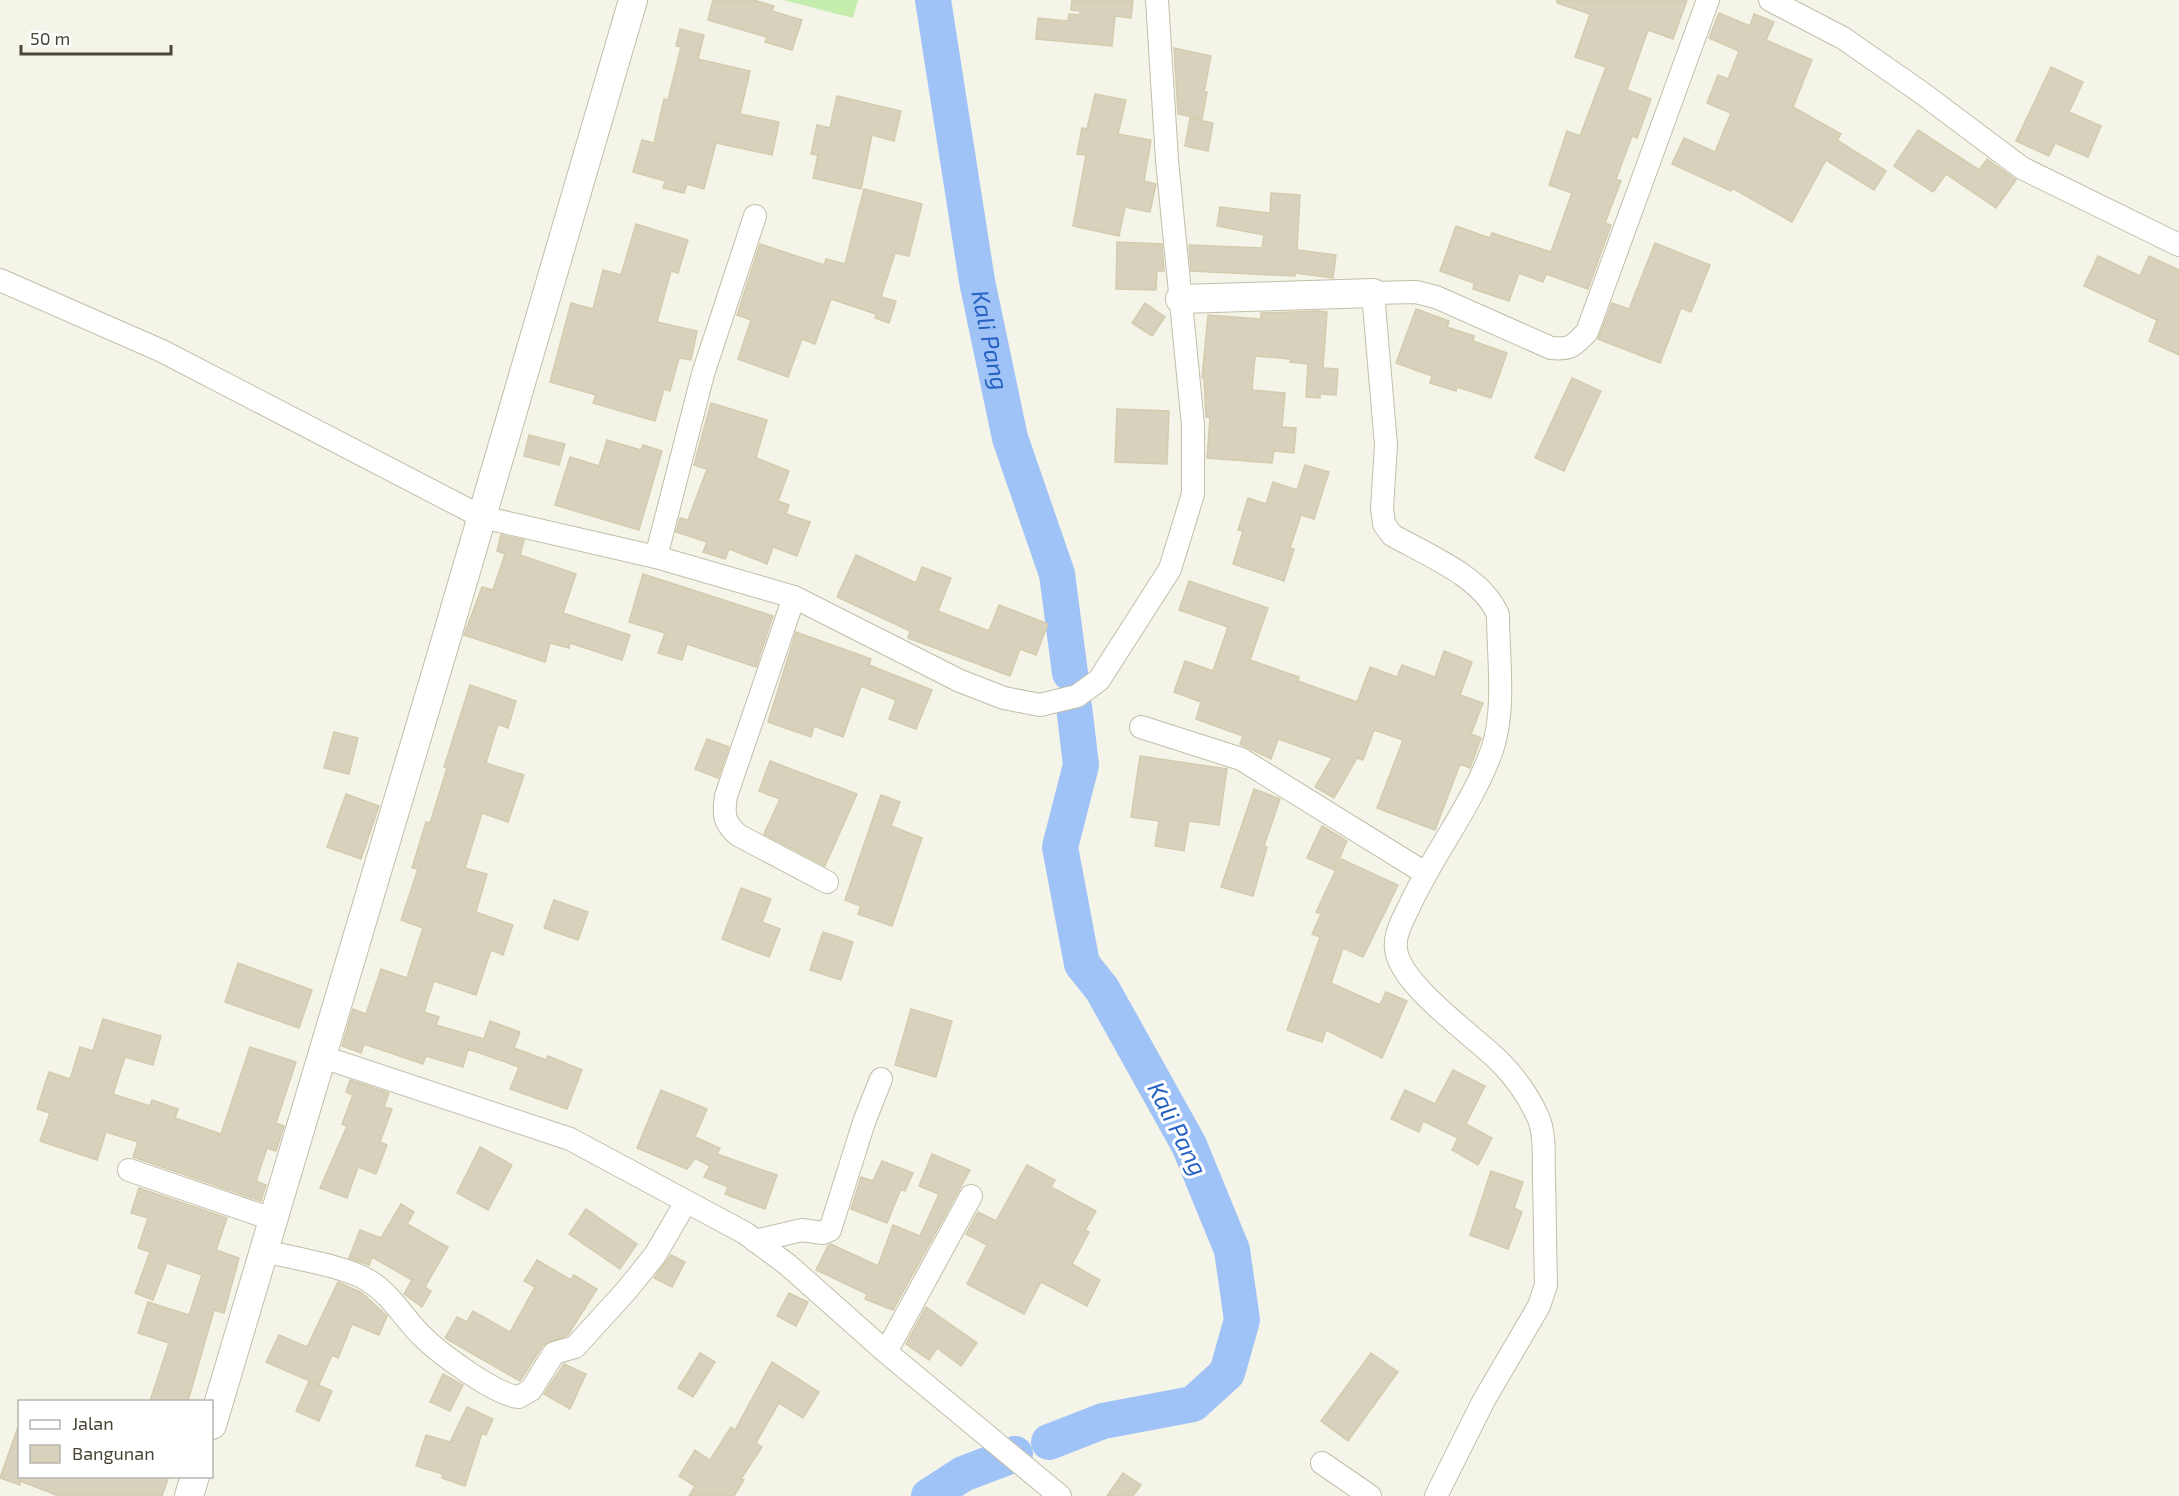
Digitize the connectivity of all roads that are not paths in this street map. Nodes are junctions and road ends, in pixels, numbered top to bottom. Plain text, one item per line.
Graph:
1 (633, 0) edge
2 (1157, 0) edge
3 (1708, 0) edge
4 (1770, 0) edge
5 (755, 216) dead end
6 (2179, 245) edge
7 (0, 280) edge
8 (1373, 293) junction
9 (1180, 299) junction
10 (482, 518) junction
11 (656, 557) junction
12 (794, 597) junction
13 (1141, 727) dead end
14 (1425, 873) junction
15 (827, 882) dead end
16 (320, 1056) junction
17 (881, 1079) dead end
18 (129, 1170) dead end
19 (971, 1196) dead end
20 (686, 1202) junction
21 (272, 1219) junction
22 (755, 1241) junction
23 (264, 1251) junction
24 (886, 1352) junction
25 (213, 1422) edge
26 (1322, 1463) dead end
27 (194, 1478) edge
28 (189, 1496) edge
29 (1060, 1496) edge
30 (1371, 1496) edge
31 (1436, 1496) edge

1 - 10 street
2 - 9 street
3 - 8 street
4 - 6 street
5 - 11 street
7 - 10 street
8 - 9 street
8 - 14 street
9 - 12 street
10 - 11 street
10 - 16 street
11 - 12 street
12 - 15 street
13 - 14 street
14 - 31 street
16 - 20 street
16 - 21 street
17 - 22 street
18 - 21 street
19 - 24 street
20 - 22 street
20 - 23 street
21 - 23 street
22 - 24 street
23 - 25 street
24 - 29 street
26 - 30 street
27 - 28 street

